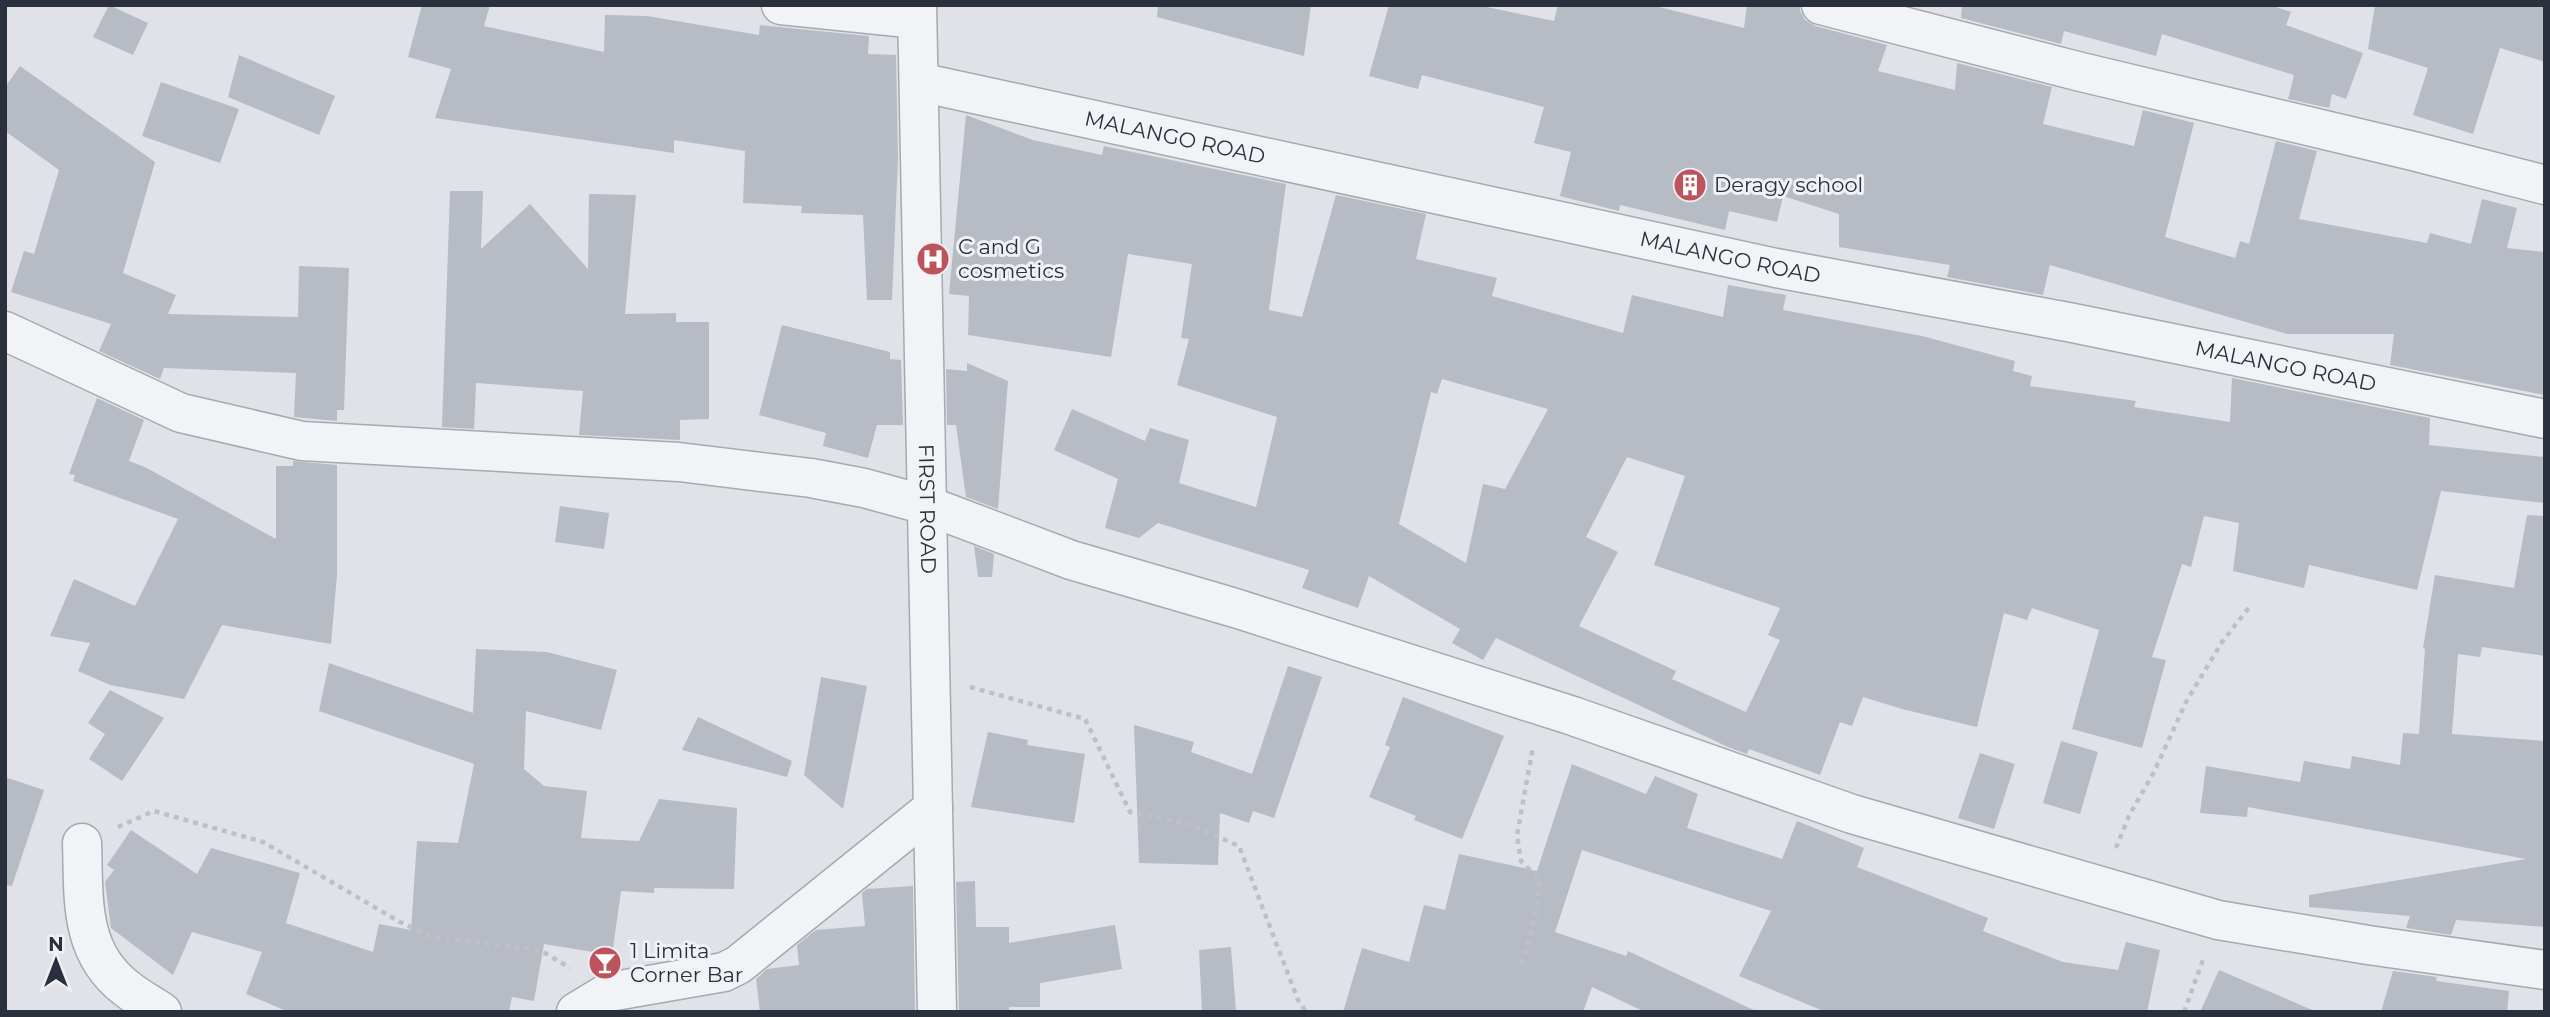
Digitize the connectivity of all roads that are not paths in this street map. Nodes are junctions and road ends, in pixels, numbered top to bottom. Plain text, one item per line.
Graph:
1 (780, 5) edge
2 (1821, 5) edge
3 (917, 12) edge
4 (919, 82) junction
5 (2545, 185) edge
6 (5, 331) edge
7 (2545, 419) edge
8 (926, 505) junction
9 (933, 808) junction
10 (82, 843) road end
11 (2545, 970) edge
12 (162, 1012) edge
13 (576, 1012) edge
14 (937, 1012) edge

1 - 3 street
2 - 5 street
3 - 4 street, FIRST ROAD
4 - 7 street, MALANGO ROAD
4 - 8 street, FIRST ROAD
6 - 8 street
8 - 9 street, FIRST ROAD
8 - 11 street
9 - 13 street
9 - 14 street, FIRST ROAD
10 - 12 street

